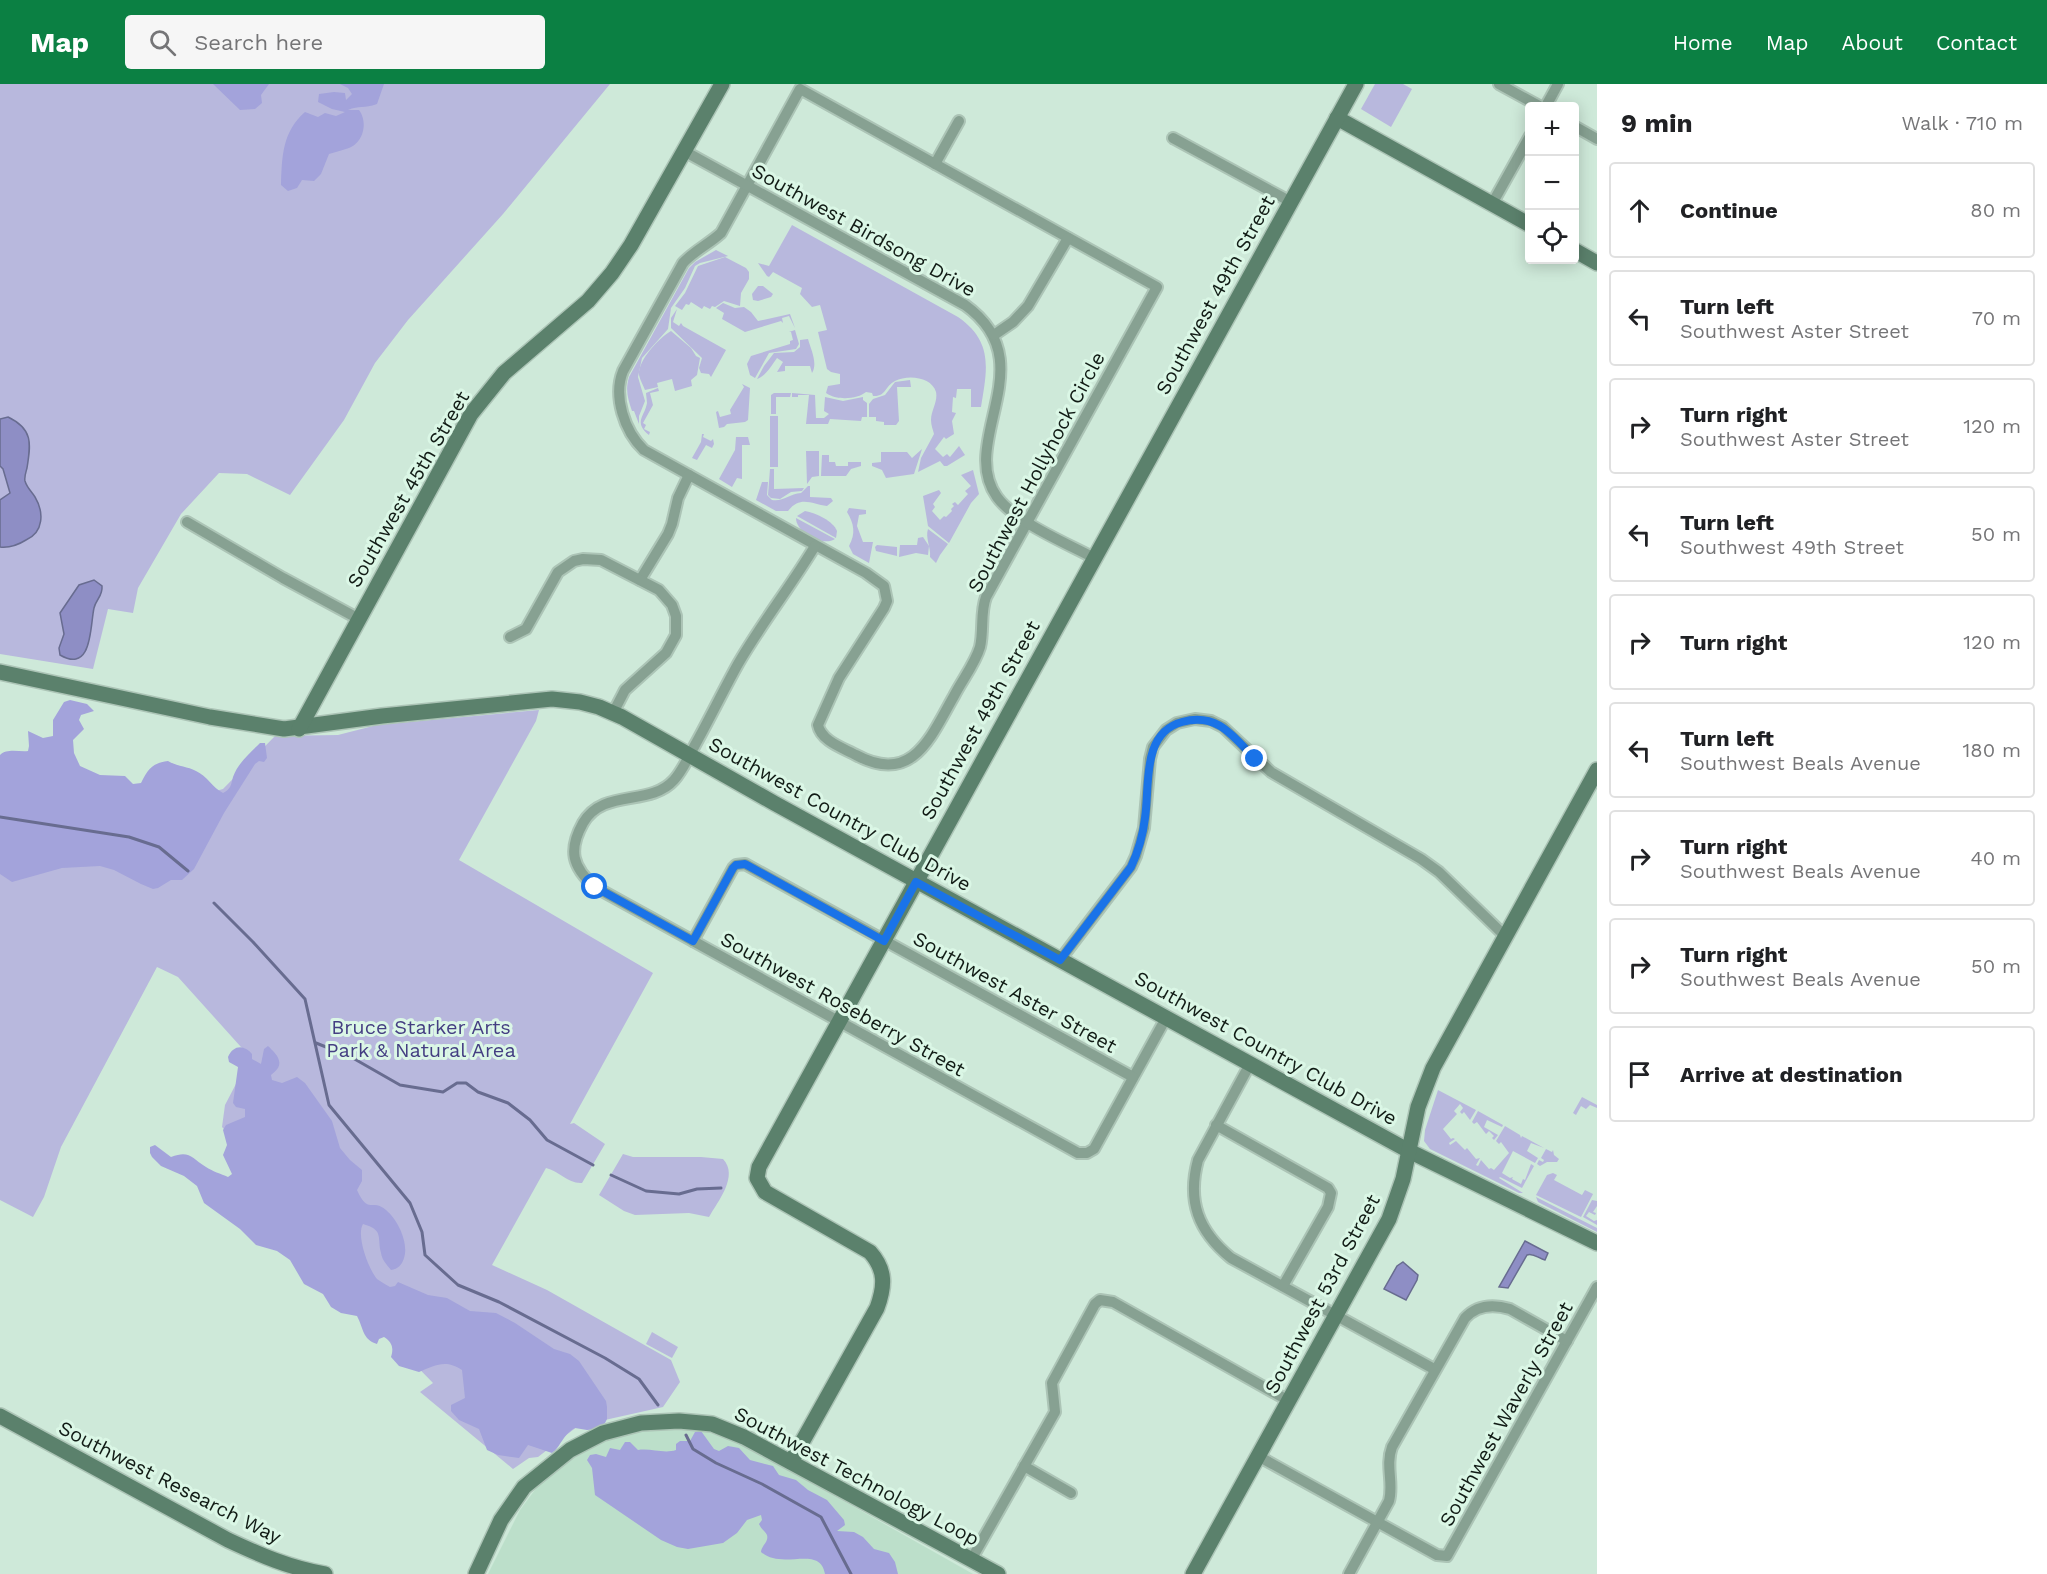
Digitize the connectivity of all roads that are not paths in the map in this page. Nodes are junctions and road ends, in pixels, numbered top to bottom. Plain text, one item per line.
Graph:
1 (722, 84) edge
2 (1356, 84) edge
3 (1499, 84) edge
4 (1558, 84) edge
5 (1532, 102) edge
6 (1548, 102) edge
7 (1337, 118) junction
8 (959, 121) dead end
9 (1579, 128) edge
10 (1173, 138) dead end
11 (1597, 139) edge
12 (1525, 145) edge
13 (684, 150) junction
14 (935, 164) junction
15 (747, 185) junction
16 (1291, 202) junction
17 (1492, 204) junction
18 (1525, 222) edge
19 (1068, 238) junction
20 (1579, 252) edge
21 (1597, 263) edge
22 (994, 335) junction
23 (690, 475) junction
24 (187, 522) dead end
25 (1028, 522) junction
26 (815, 546) junction
27 (1094, 558) junction
28 (640, 580) junction
29 (359, 619) junction
30 (510, 637) dead end
31 (0, 672) edge
32 (613, 713) junction
33 (299, 729) junction
34 (690, 755) junction
35 (1597, 770) edge
36 (916, 882) junction
37 (1505, 936) junction
38 (693, 941) junction
39 (884, 941) junction
40 (1060, 960) junction
41 (1166, 1018) junction
42 (840, 1022) junction
43 (1250, 1064) junction
44 (1133, 1077) junction
45 (1216, 1125) junction
46 (1408, 1151) junction
47 (1597, 1243) edge
48 (1283, 1286) junction
49 (1597, 1287) edge
50 (1336, 1316) junction
51 (1567, 1341) junction
52 (1434, 1369) junction
53 (1289, 1401) junction
54 (0, 1416) edge
55 (1258, 1456) junction
56 (791, 1462) junction
57 (1024, 1466) junction
58 (1071, 1493) dead end
59 (1378, 1522) junction
60 (971, 1560) junction
61 (326, 1574) edge
62 (476, 1574) edge
63 (998, 1574) edge
64 (1193, 1574) edge
65 (1349, 1574) edge

1 - 13 street, Southwest 45th Street
2 - 7 street, Southwest 49th Street
3 - 5 street
4 - 6 street
7 - 16 street, Southwest 49th Street
7 - 17 street
8 - 14 street
9 - 11 street
10 - 16 street
12 - 17 street
13 - 15 street, Southwest Birdsong Drive
13 - 29 street, Southwest 45th Street
14 - 15 street, Southwest Hollyhock Circle
14 - 19 street, Southwest Hollyhock Circle
15 - 22 street, Southwest Birdsong Drive
15 - 23 street, Southwest Hollyhock Circle
16 - 27 street, Southwest 49th Street
17 - 18 street
19 - 22 street
19 - 25 street, Southwest Hollyhock Circle
20 - 21 street
22 - 25 street, Southwest Birdsong Drive
23 - 26 street, Southwest Hollyhock Circle
23 - 28 street
24 - 29 street
25 - 26 street, Southwest Hollyhock Circle
25 - 27 street, Southwest Birdsong Drive
26 - 34 street, Southwest Roseberry Street
27 - 36 street, Southwest 49th Street
28 - 30 street
28 - 32 street
29 - 33 street, Southwest 45th Street
31 - 33 street, Southwest Country Club Drive
32 - 33 street, Southwest Country Club Drive
32 - 34 street, Southwest Country Club Drive
34 - 36 street, Southwest Country Club Drive
34 - 38 street, Southwest Roseberry Street
35 - 37 street, Southwest 53rd Street
36 - 39 street, Southwest 49th Street
36 - 40 street, Southwest Country Club Drive
37 - 40 street
37 - 46 street, Southwest 53rd Street
38 - 39 street, Southwest Aster Street
38 - 42 street, Southwest Roseberry Street
39 - 42 street, Southwest 49th Street
39 - 44 street, Southwest Aster Street
40 - 41 street, Southwest Country Club Drive
41 - 43 street, Southwest Country Club Drive
41 - 44 street, Southwest Roseberry Street
42 - 44 street, Southwest Roseberry Street
42 - 56 street, Southwest 49th Street
43 - 45 street
43 - 46 street, Southwest Country Club Drive
45 - 48 street
45 - 48 street
46 - 47 street, Southwest Country Club Drive
46 - 50 street, Southwest 53rd Street
48 - 50 street
49 - 51 street, Southwest Waverly Street
50 - 52 street
50 - 53 street, Southwest 53rd Street
51 - 52 street
51 - 59 street, Southwest Waverly Street
52 - 59 street
53 - 55 street, Southwest 53rd Street
53 - 57 street
54 - 61 street, Southwest Research Way
55 - 59 street
55 - 64 street, Southwest 53rd Street
56 - 60 street, Southwest Technology Loop
56 - 62 street, Southwest Technology Loop
57 - 58 street
57 - 60 street
59 - 65 street
60 - 63 street, Southwest Technology Loop

